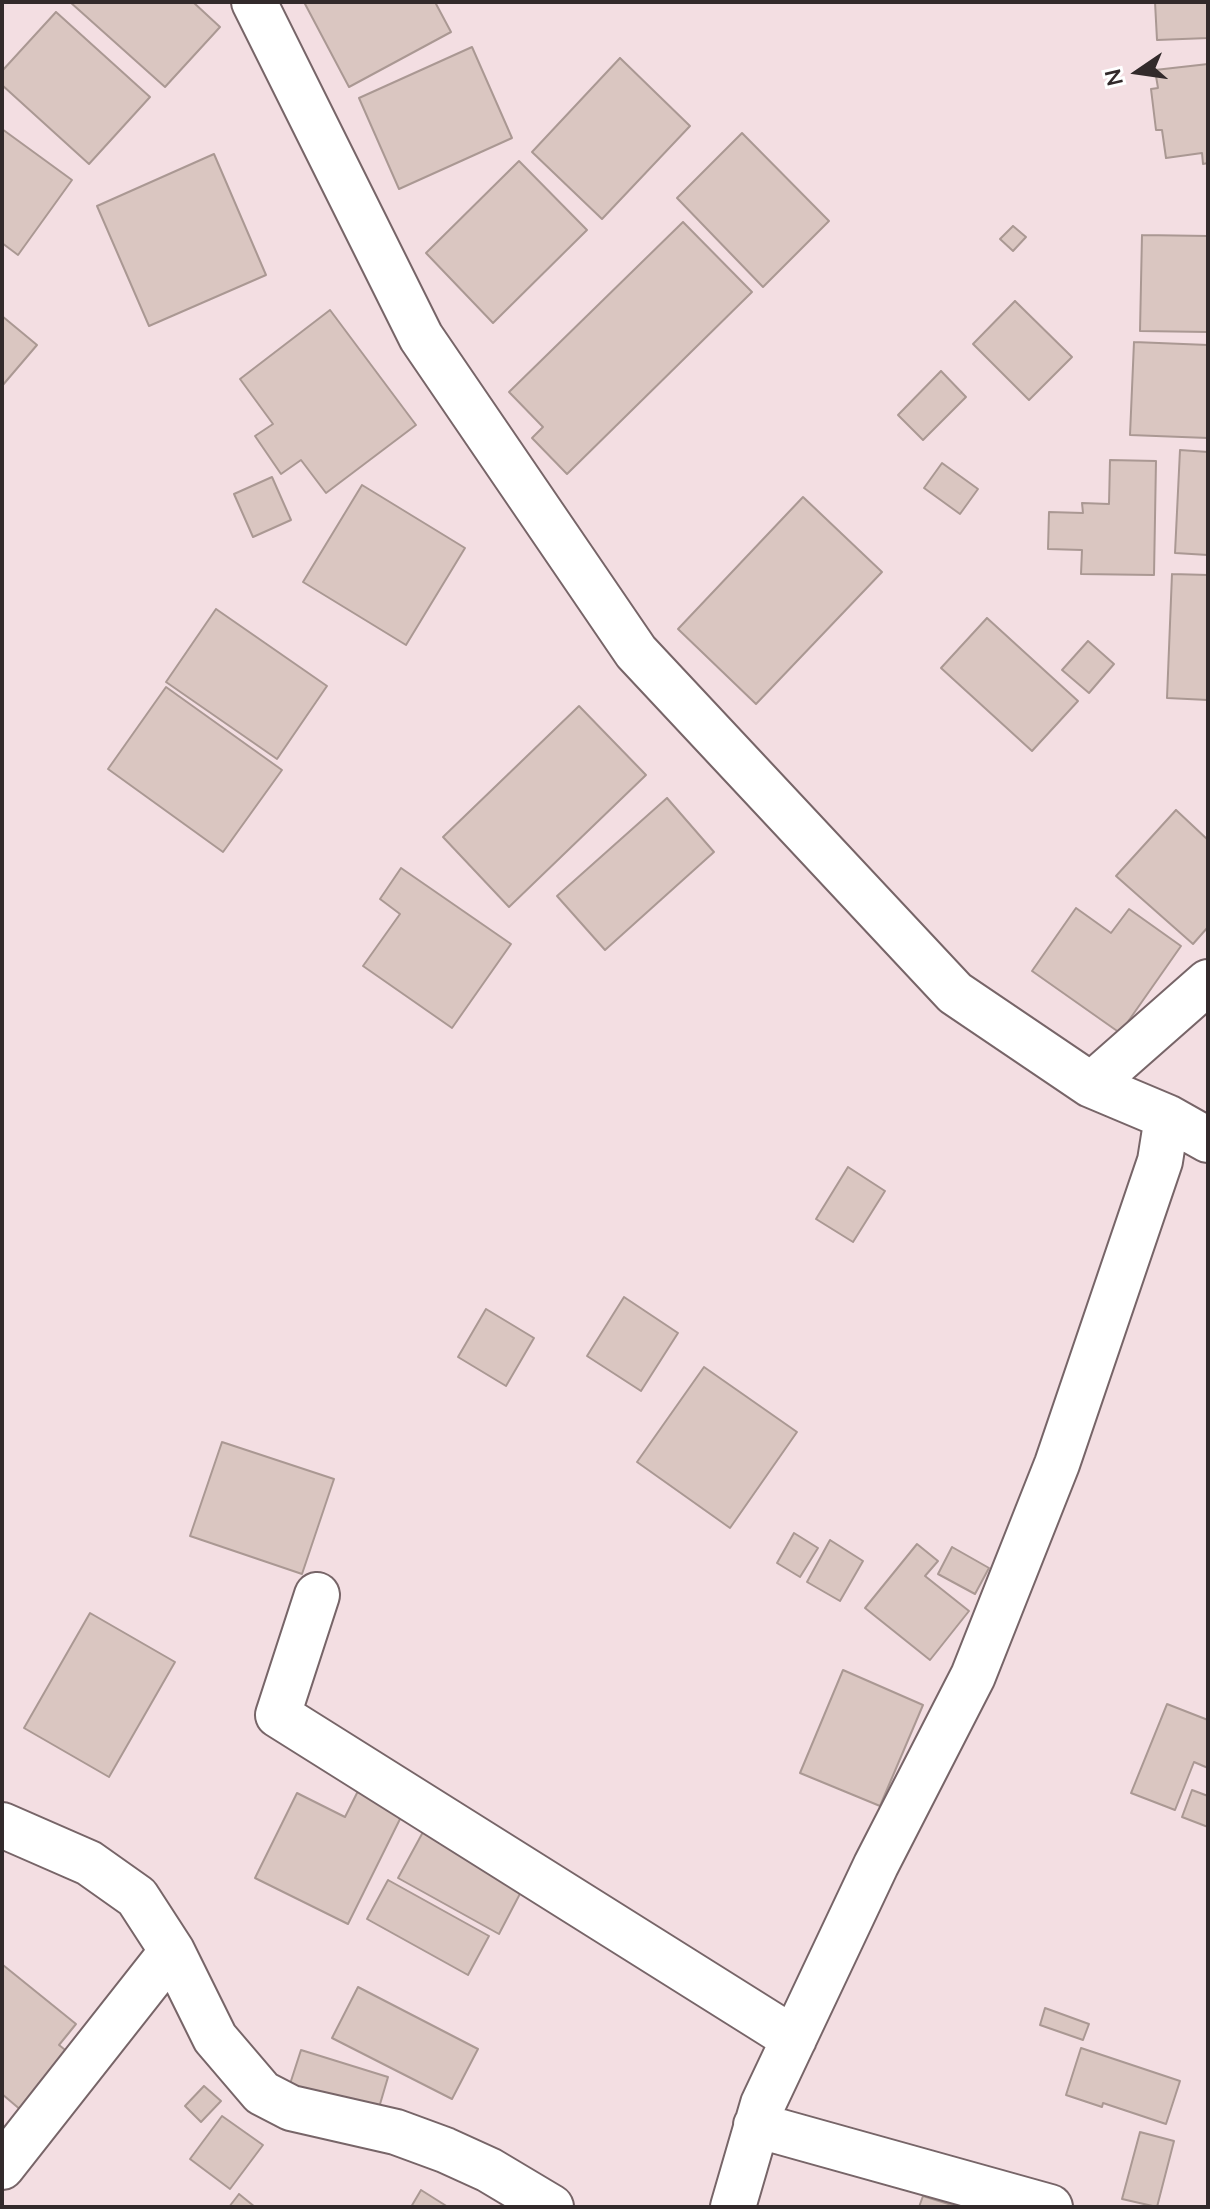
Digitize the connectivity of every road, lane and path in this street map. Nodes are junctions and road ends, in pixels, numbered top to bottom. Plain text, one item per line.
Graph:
1 (254, 2) edge
2 (1208, 982) edge
3 (1091, 1085) junction
4 (1167, 1117) junction
5 (1208, 1140) edge
6 (317, 1595) dead end
7 (2, 1825) edge
8 (172, 1951) junction
9 (794, 2039) junction
10 (756, 2125) junction
11 (2, 2167) edge
12 (551, 2207) edge
13 (733, 2207) edge
14 (1050, 2207) edge

1 - 3 street
2 - 3 street
3 - 4 street
4 - 5 street
4 - 9 street
6 - 9 street
7 - 8 street
8 - 11 street
8 - 12 street
9 - 10 street
10 - 13 street
10 - 14 street

